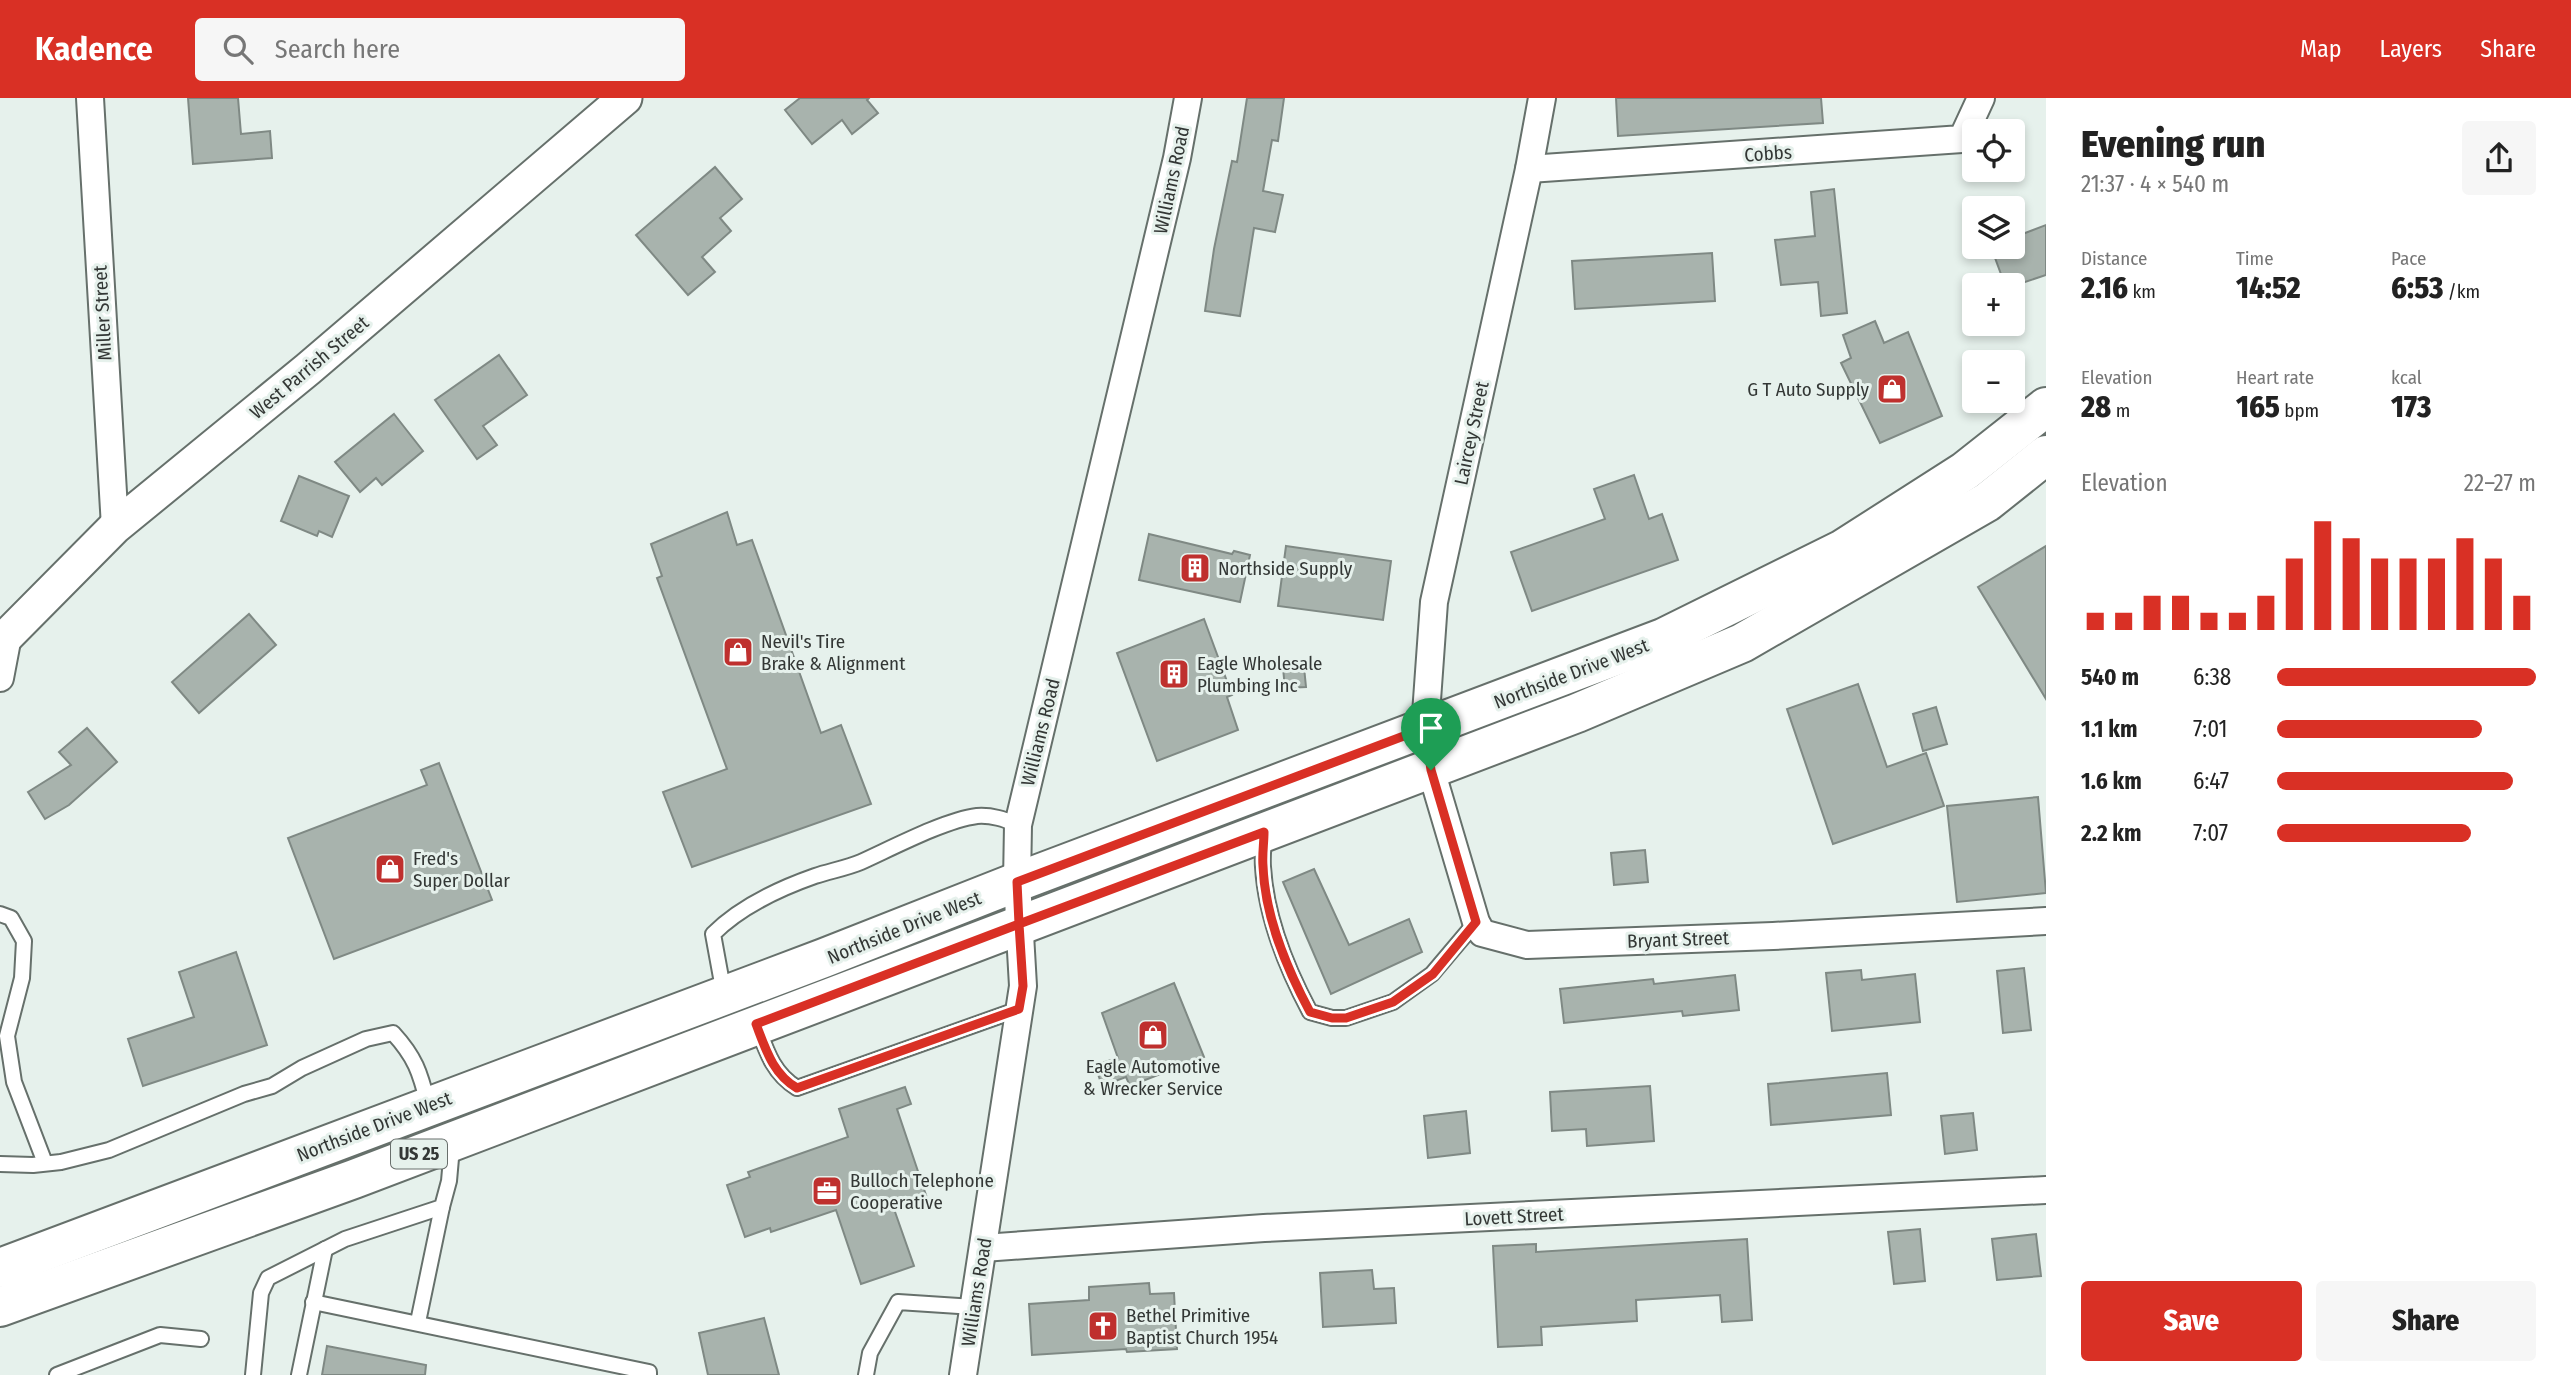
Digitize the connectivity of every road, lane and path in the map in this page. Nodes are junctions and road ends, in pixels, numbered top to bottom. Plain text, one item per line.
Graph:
1 (90, 98) edge
2 (625, 98) edge
3 (1188, 98) edge
4 (1542, 98) edge
5 (1981, 98) edge
6 (1529, 169) junction
7 (2046, 407) edge
8 (2046, 455) edge
9 (115, 527) junction
10 (4, 640) edge
11 (0, 678) edge
12 (1425, 728) junction
13 (1431, 770) junction
14 (1018, 825) junction
15 (1264, 832) junction
16 (1017, 882) junction
17 (0, 914) edge
18 (2046, 921) edge
19 (1476, 922) junction
20 (1019, 924) junction
21 (724, 996) junction
22 (1019, 1009) junction
23 (756, 1024) junction
24 (428, 1106) junction
25 (453, 1141) junction
26 (45, 1163) junction
27 (0, 1164) edge
28 (2046, 1190) edge
29 (442, 1207) junction
30 (983, 1248) junction
31 (325, 1249) junction
32 (0, 1268) edge
33 (313, 1302) junction
34 (0, 1307) edge
35 (974, 1307) junction
36 (418, 1322) junction
37 (201, 1339) dead end
38 (57, 1375) edge
39 (253, 1375) edge
40 (299, 1375) edge
41 (649, 1375) edge
42 (866, 1375) edge
43 (963, 1375) edge

1 - 9 street, Miller Street
2 - 9 street, West Parrish Street
3 - 14 street, Williams Road
4 - 6 street, Laircey Street
5 - 6 street, Cobbs
6 - 12 street, Laircey Street
7 - 12 main road, Northside Drive West / US 25
8 - 13 main road, Northside Drive West / US 25
9 - 10 street, West Parrish Street
10 - 11 street
12 - 13 street, Laircey Street
12 - 16 main road, Northside Drive West / US 25
13 - 15 main road, Northside Drive West / US 25
13 - 19 street
14 - 16 street, Williams Road
14 - 21 lane
15 - 19 lane
15 - 20 main road, Northside Drive West / US 25
16 - 20 street, Williams Road
16 - 21 main road, Northside Drive West / US 25
17 - 26 lane
18 - 19 street, Bryant Street
20 - 22 street, Williams Road
20 - 23 main road, Northside Drive West / US 25
21 - 24 main road, Northside Drive West / US 25
22 - 23 lane
22 - 30 street, Williams Road
23 - 25 main road, Northside Drive West / US 25
24 - 26 lane
24 - 32 main road, Northside Drive West / US 25
25 - 29 lane
25 - 34 main road, Northside Drive West / US 25
26 - 27 lane
28 - 30 street, Lovett Street
29 - 31 lane
29 - 36 lane
30 - 35 street, Williams Road
31 - 33 lane
31 - 39 lane
33 - 36 lane
33 - 40 lane
35 - 42 lane
35 - 43 street, Williams Road
36 - 41 lane
37 - 38 lane

